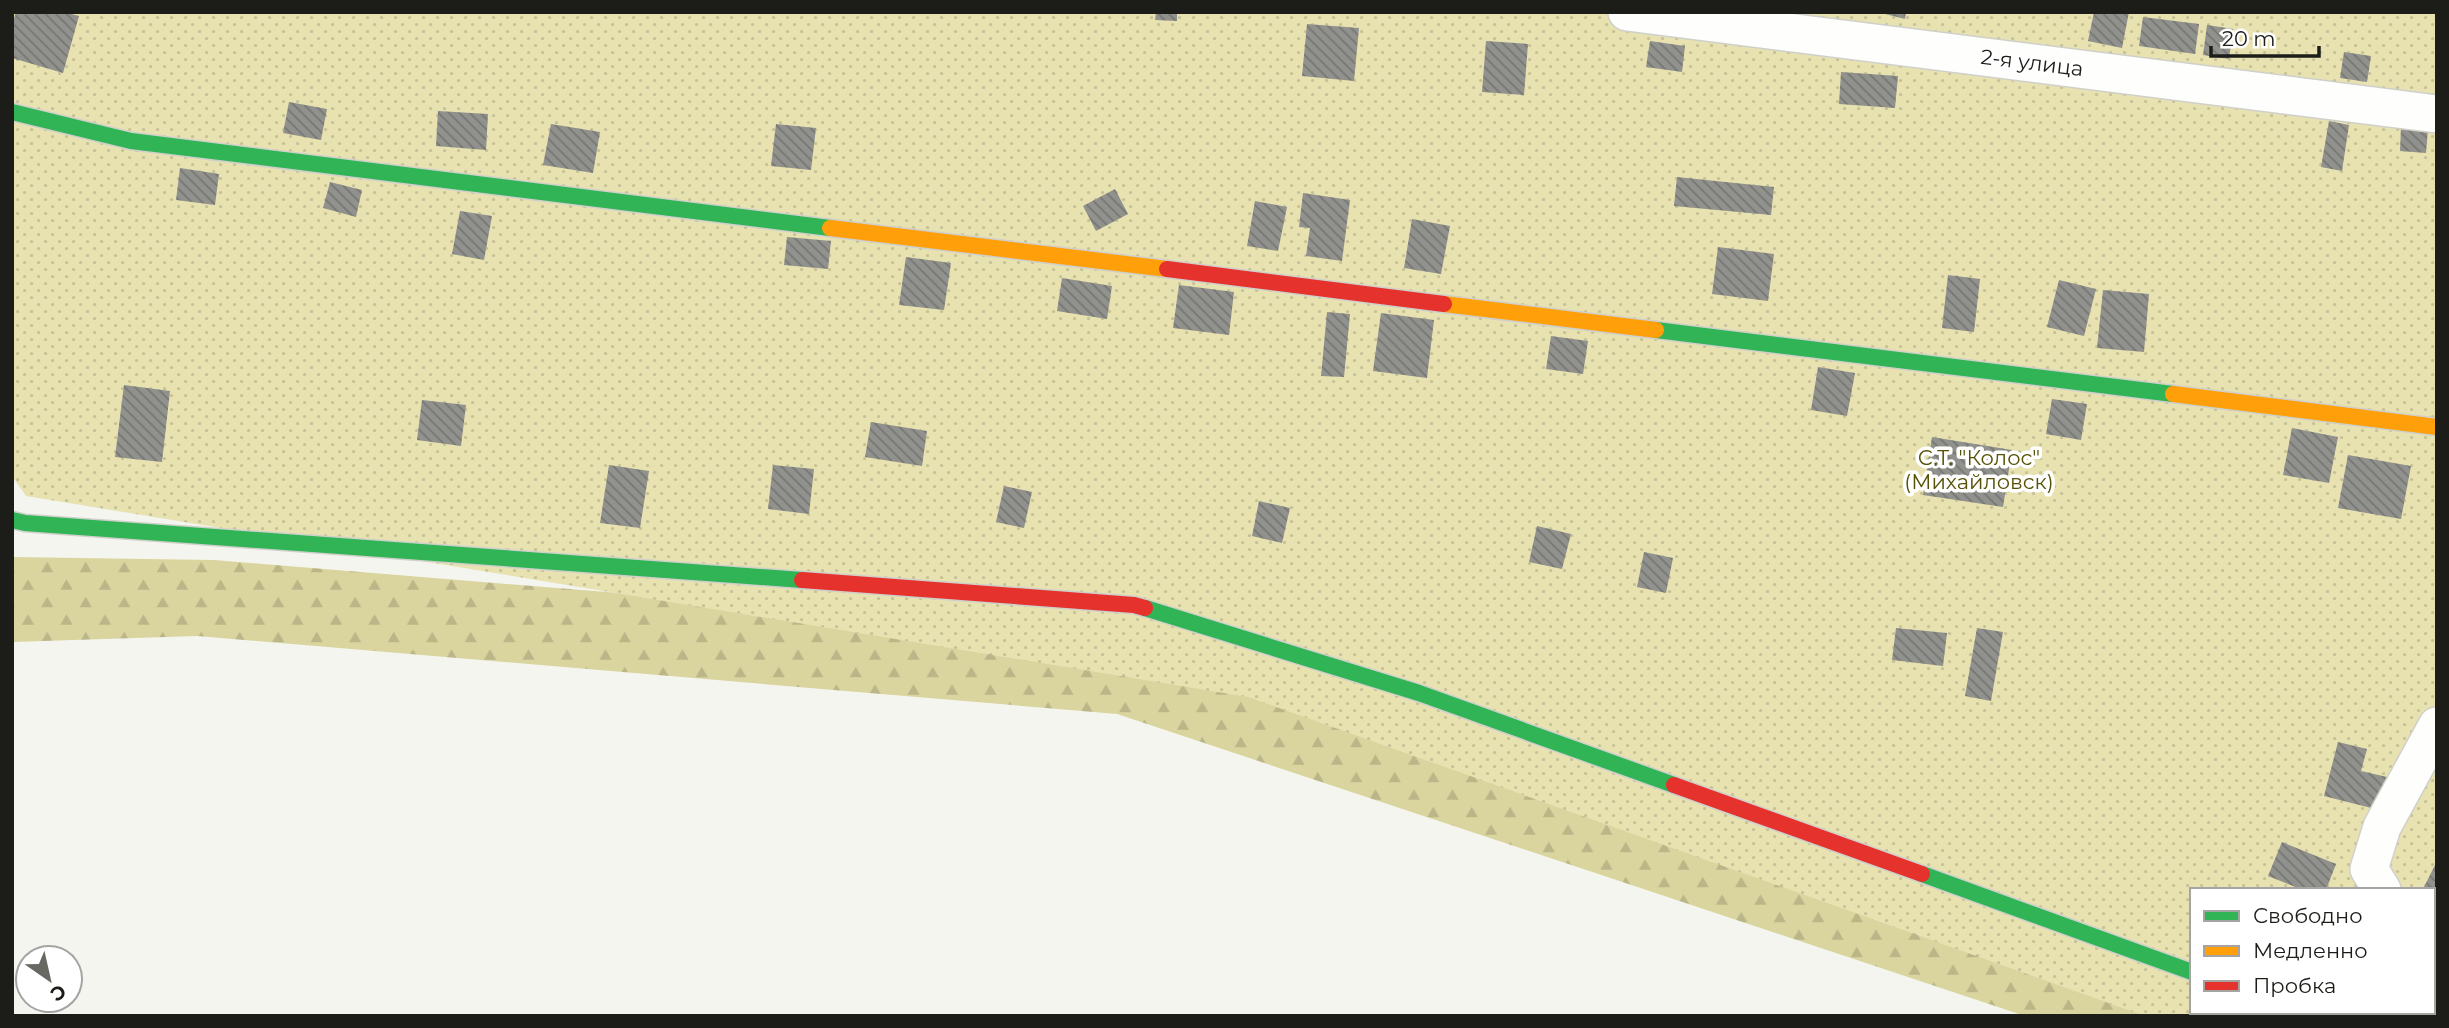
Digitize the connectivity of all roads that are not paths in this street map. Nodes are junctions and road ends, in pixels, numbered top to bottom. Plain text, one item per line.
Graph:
1 (1628, 12) edge
2 (12, 112) edge
3 (2437, 114) edge
4 (2437, 427) edge
5 (12, 520) edge
6 (2437, 726) edge
7 (2381, 888) edge
8 (2190, 971) edge

1 - 3 street, 2-я улица
2 - 4 street
5 - 8 street
6 - 7 street

